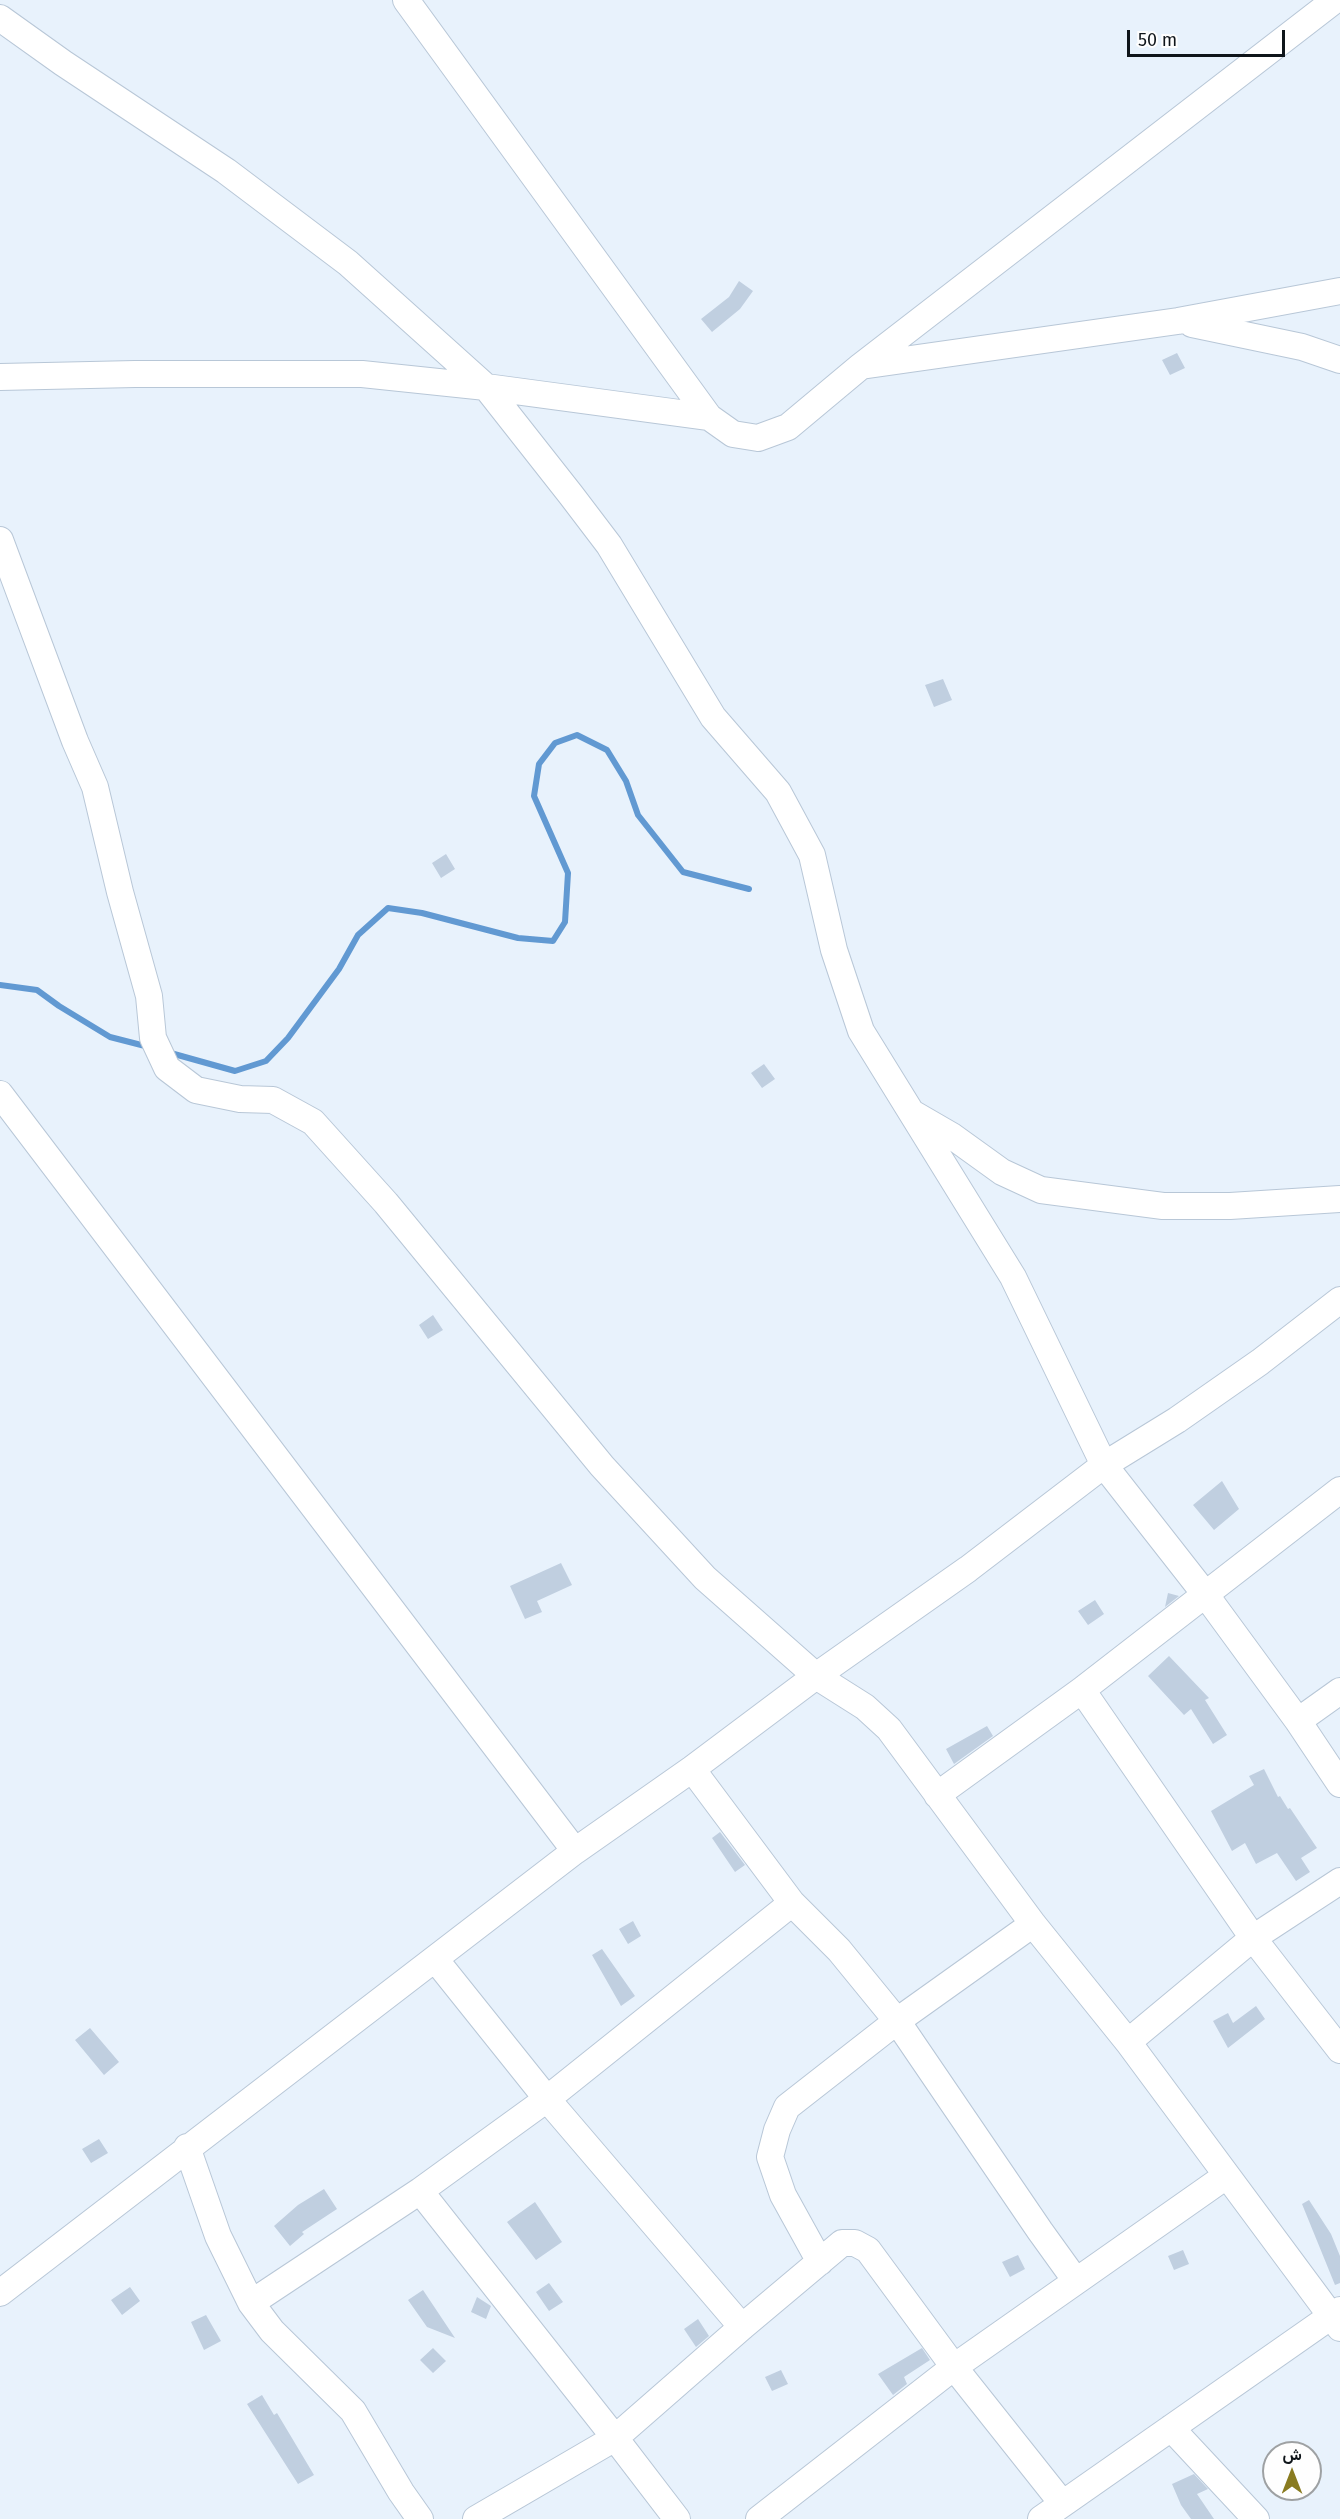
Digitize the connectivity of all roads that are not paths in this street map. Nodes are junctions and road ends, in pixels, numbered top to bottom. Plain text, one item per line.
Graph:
1 (406, 0) edge
2 (1335, 0) edge
3 (0, 18) edge
4 (1340, 291) edge
5 (1178, 321) junction
6 (1340, 360) edge
7 (861, 366) junction
8 (0, 377) edge
9 (486, 387) junction
10 (709, 417) junction
11 (0, 540) edge
12 (0, 1094) edge
13 (912, 1112) junction
14 (1340, 1199) edge
15 (1340, 1300) edge
16 (1104, 1465) junction
17 (1340, 1490) edge
18 (1206, 1594) junction
19 (816, 1676) junction
20 (1082, 1690) junction
21 (1340, 1690) edge
22 (1298, 1721) junction
23 (692, 1768) junction
24 (1340, 1784) edge
25 (937, 1795) junction
26 (575, 1851) junction
27 (1340, 1881) edge
28 (792, 1903) junction
29 (1033, 1924) junction
30 (1253, 1938) junction
31 (435, 1959) junction
32 (897, 2021) junction
33 (1128, 2042) junction
34 (1340, 2050) edge
35 (547, 2099) junction
36 (187, 2147) junction
37 (1226, 2176) junction
38 (420, 2191) junction
39 (820, 2262) junction
40 (1076, 2281) junction
41 (0, 2293) edge
42 (251, 2303) junction
43 (1337, 2318) edge
44 (742, 2327) junction
45 (954, 2367) junction
46 (1171, 2428) junction
47 (615, 2438) junction
48 (1062, 2503) junction
49 (420, 2519) edge
50 (476, 2519) edge
51 (676, 2519) edge
52 (759, 2519) edge
53 (1041, 2519) edge
54 (1256, 2519) edge

1 - 10 street
2 - 7 street
3 - 9 street
4 - 5 street
5 - 6 street
5 - 7 street
7 - 10 street
8 - 9 street
9 - 10 street
9 - 13 street
11 - 19 street
12 - 26 street
13 - 14 street
13 - 16 street
15 - 16 street
16 - 18 street
16 - 19 street
17 - 18 street
18 - 20 street
18 - 22 street
19 - 23 street
19 - 25 street
20 - 25 street
20 - 30 street
21 - 22 street
22 - 24 street
23 - 26 street
23 - 28 street
25 - 29 street
26 - 31 street
27 - 30 street
28 - 32 street
28 - 35 street
29 - 32 street
29 - 33 street
30 - 33 street
30 - 34 street
31 - 35 street
31 - 36 street
32 - 39 street
32 - 40 street
33 - 37 street
35 - 38 street
35 - 44 street
36 - 41 street
36 - 42 street
37 - 40 street
37 - 43 street
38 - 42 street
38 - 47 street
39 - 44 street
39 - 45 street
40 - 45 street
42 - 49 street
43 - 46 street
44 - 47 street
45 - 48 street
45 - 52 street
46 - 48 street
46 - 54 street
47 - 50 street
47 - 51 street
48 - 53 street

